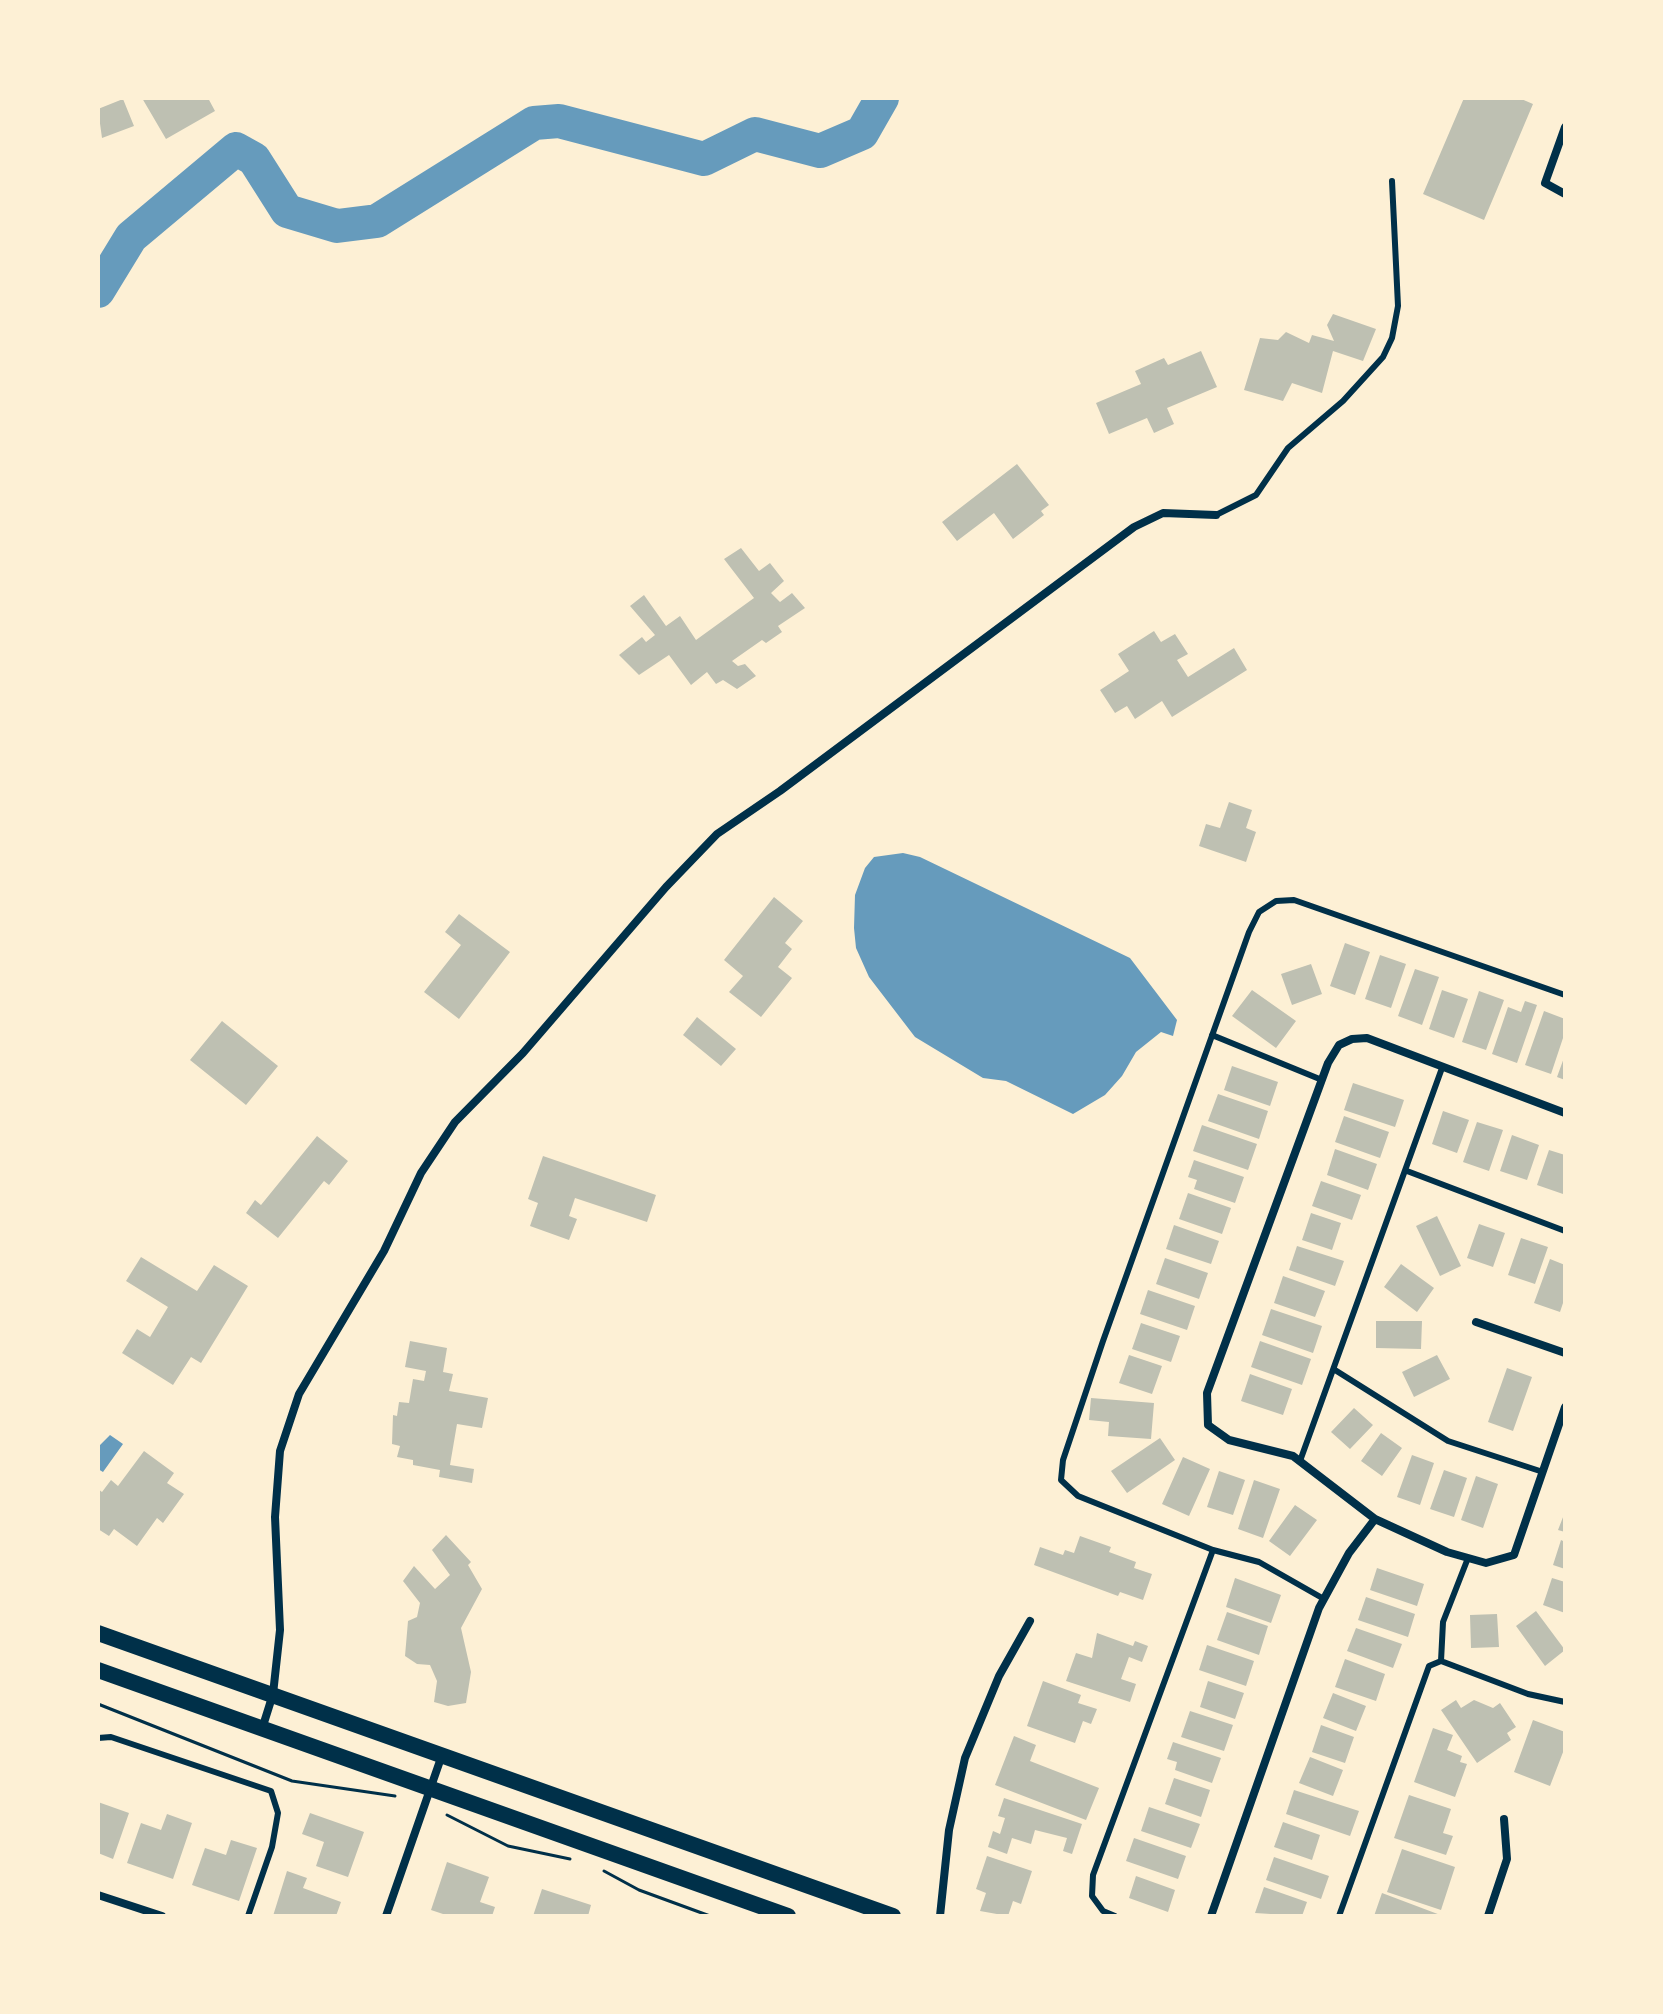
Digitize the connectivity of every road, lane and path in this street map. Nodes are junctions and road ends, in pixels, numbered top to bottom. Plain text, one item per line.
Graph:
1 (1565, 127) edge
2 (1392, 181) dead end
3 (1565, 194) edge
4 (1216, 515) joint
5 (1565, 995) edge
6 (1212, 1035) junction
7 (1442, 1068) junction
8 (1322, 1080) junction
9 (1565, 1113) edge
10 (1407, 1171) junction
11 (1565, 1231) edge
12 (1476, 1322) dead end
13 (1565, 1353) edge
14 (1335, 1370) junction
15 (1565, 1407) edge
16 (1300, 1461) junction
17 (1543, 1472) junction
18 (1375, 1519) junction
19 (1213, 1550) junction
20 (1468, 1558) junction
21 (1324, 1599) junction
22 (1030, 1621) dead end
23 (98, 1633) edge
24 (1441, 1661) junction
25 (98, 1670) edge
26 (273, 1694) junction
27 (1565, 1702) edge
28 (98, 1704) edge
29 (262, 1729) junction
30 (98, 1738) edge
31 (442, 1755) junction
32 (430, 1788) junction
33 (424, 1806) junction
34 (1504, 1819) dead end
35 (575, 1860) dead end
36 (596, 1868) dead end
37 (98, 1895) edge
38 (162, 1916) edge
39 (248, 1916) edge
40 (386, 1916) edge
41 (710, 1916) edge
42 (788, 1916) edge
43 (893, 1916) edge
44 (940, 1916) edge
45 (1115, 1916) edge
46 (1211, 1916) edge
47 (1339, 1916) edge
48 (1488, 1916) edge

1 - 3 street
2 - 4 lane
4 - 26 street
5 - 6 lane
6 - 8 lane
6 - 19 lane
7 - 8 street
7 - 9 street
7 - 10 lane
8 - 16 street
10 - 11 lane
10 - 14 lane
12 - 13 street
14 - 16 lane
14 - 17 lane
15 - 17 street
16 - 18 street
17 - 20 street
18 - 20 street
18 - 21 street
19 - 21 lane
19 - 45 lane
20 - 24 lane
21 - 46 street
22 - 44 street
23 - 26 main road
24 - 27 lane
24 - 47 lane
25 - 29 main road
26 - 29 street
26 - 31 main road
28 - 33 path
29 - 32 main road
30 - 39 lane
31 - 32 street
31 - 43 main road
32 - 33 street
32 - 42 main road
33 - 35 path
33 - 40 street
34 - 48 street
36 - 41 path
37 - 38 street

